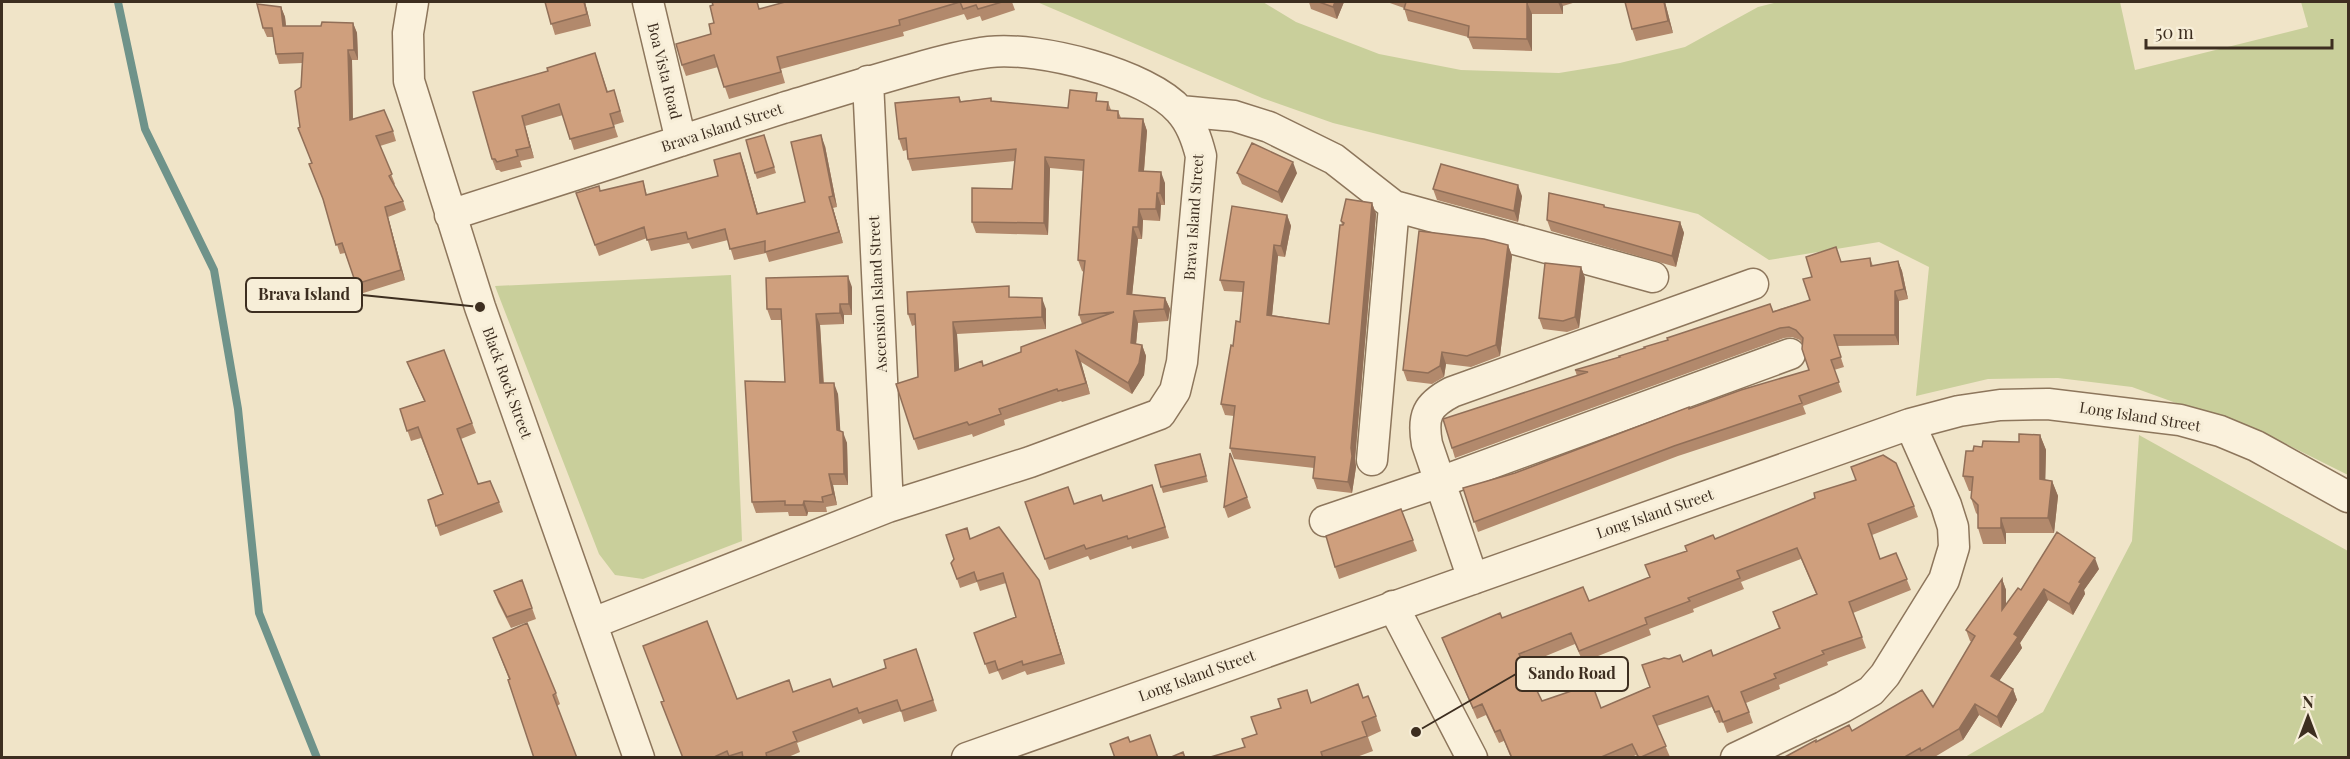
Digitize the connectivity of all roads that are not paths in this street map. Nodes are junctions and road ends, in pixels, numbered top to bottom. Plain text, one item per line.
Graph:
1 (413, 2) edge
2 (648, 2) edge
3 (868, 81) junction
4 (1180, 111) junction
5 (681, 141) junction
6 (1394, 206) junction
7 (450, 215) junction
8 (1653, 277) dead end
9 (1752, 284) dead end
10 (1790, 354) dead end
11 (1910, 424) junction
12 (1372, 460) dead end
13 (1440, 482) junction
14 (2349, 497) edge
15 (888, 507) junction
16 (1325, 521) dead end
17 (1473, 579) junction
18 (1393, 606) junction
19 (593, 623) junction
20 (639, 758) edge
21 (967, 758) edge
22 (1472, 758) edge
23 (1736, 758) edge

1 - 7 street, Black Rock Street
2 - 5 street, Boa Vista Road
3 - 4 street, Brava Island Street
3 - 5 street, Brava Island Street
3 - 15 street, Ascension Island Street
4 - 6 street
4 - 15 street, Brava Island Street
5 - 7 street, Brava Island Street
6 - 8 street
6 - 12 street
7 - 19 street, Black Rock Street
9 - 13 street
10 - 13 street
11 - 14 street, Long Island Street
11 - 17 street, Long Island Street
11 - 23 street
13 - 16 street
13 - 17 street
15 - 19 street, Brava Island Street
17 - 18 street, Long Island Street
18 - 21 street, Long Island Street
18 - 22 street
19 - 20 street, Black Rock Street

